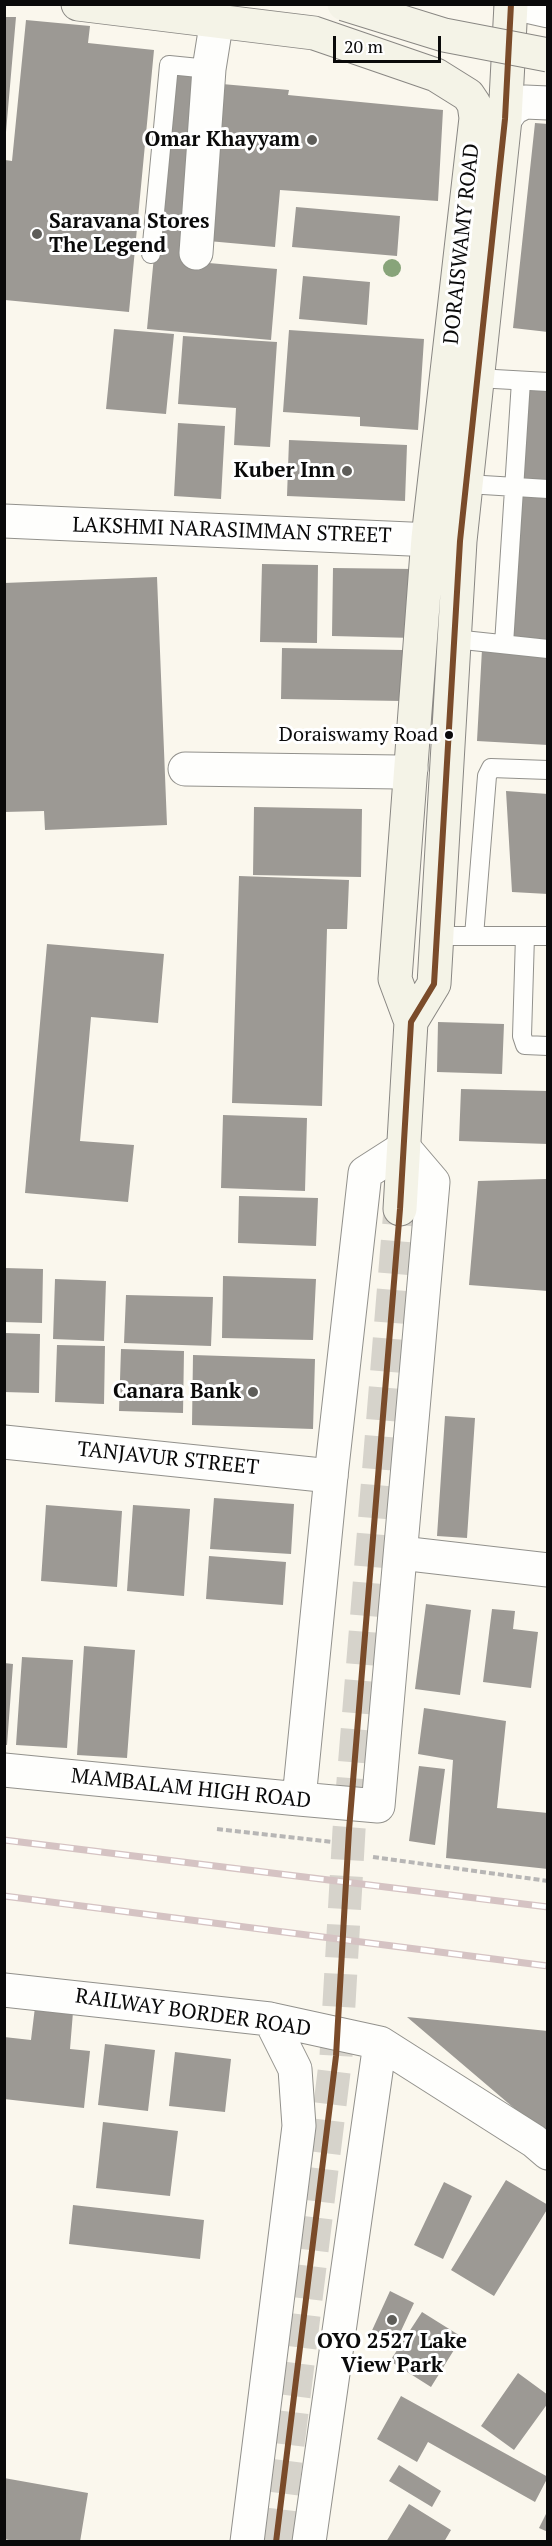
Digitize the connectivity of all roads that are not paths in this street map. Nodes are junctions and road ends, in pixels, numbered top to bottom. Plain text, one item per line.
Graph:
1 (78, 4) edge
2 (344, 4) edge
3 (511, 4) edge
4 (517, 4) edge
5 (548, 11) edge
6 (218, 12) edge
7 (548, 56) edge
8 (209, 69) junction
9 (548, 103) edge
10 (505, 119) junction
11 (196, 253) dead end
12 (151, 254) dead end
13 (477, 378) junction
14 (521, 381) junction
15 (548, 382) edge
16 (466, 484) junction
17 (514, 487) junction
18 (548, 489) edge
19 (4, 521) edge
20 (444, 540) junction
21 (454, 639) junction
22 (504, 644) junction
23 (548, 648) edge
24 (185, 769) dead end
25 (411, 769) junction
26 (548, 770) edge
27 (437, 936) junction
28 (474, 936) junction
29 (525, 936) junction
30 (548, 936) edge
31 (411, 1022) junction
32 (548, 1046) edge
33 (404, 1148) junction
34 (400, 1209) tunnel mouth
35 (4, 1442) edge
36 (331, 1476) junction
37 (401, 1552) junction
38 (548, 1570) edge
39 (4, 1770) edge
40 (299, 1799) junction
41 (4, 1990) edge
42 (270, 2019) junction
43 (380, 2043) junction
44 (548, 2153) edge
45 (247, 2541) edge
46 (309, 2541) edge

1 - 6 main road, DORAISWAMY ROAD
2 - 7 main road, bridge
3 - 10 main road, DORAISWAMY ROAD
4 - 5 street
6 - 8 street
6 - 20 main road, DORAISWAMY ROAD
8 - 11 street
8 - 12 lane
9 - 10 street
10 - 13 main road, DORAISWAMY ROAD
13 - 14 lane
13 - 16 main road, DORAISWAMY ROAD
14 - 15 lane
14 - 17 lane
16 - 17 lane
16 - 20 main road, DORAISWAMY ROAD
17 - 18 lane
17 - 22 lane
19 - 20 street, LAKSHMI NARASIMMAN STREET
20 - 21 main road, DORAISWAMY ROAD
20 - 25 main road, DORAISWAMY ROAD
21 - 22 lane
21 - 27 main road, DORAISWAMY ROAD
22 - 23 lane
24 - 25 street
25 - 31 main road, DORAISWAMY ROAD
26 - 28 lane
27 - 28 lane
27 - 31 main road, DORAISWAMY ROAD
28 - 29 lane
29 - 30 lane
29 - 32 lane
31 - 33 main road
33 - 34 main road
33 - 36 street
33 - 37 street
35 - 36 street, TANJAVUR STREET
36 - 40 street
37 - 38 street
37 - 40 street, MAMBALAM HIGH ROAD
39 - 40 street, MAMBALAM HIGH ROAD
41 - 42 street, RAILWAY BORDER ROAD
42 - 43 street, RAILWAY BORDER ROAD
42 - 45 street
43 - 44 street
43 - 46 street

